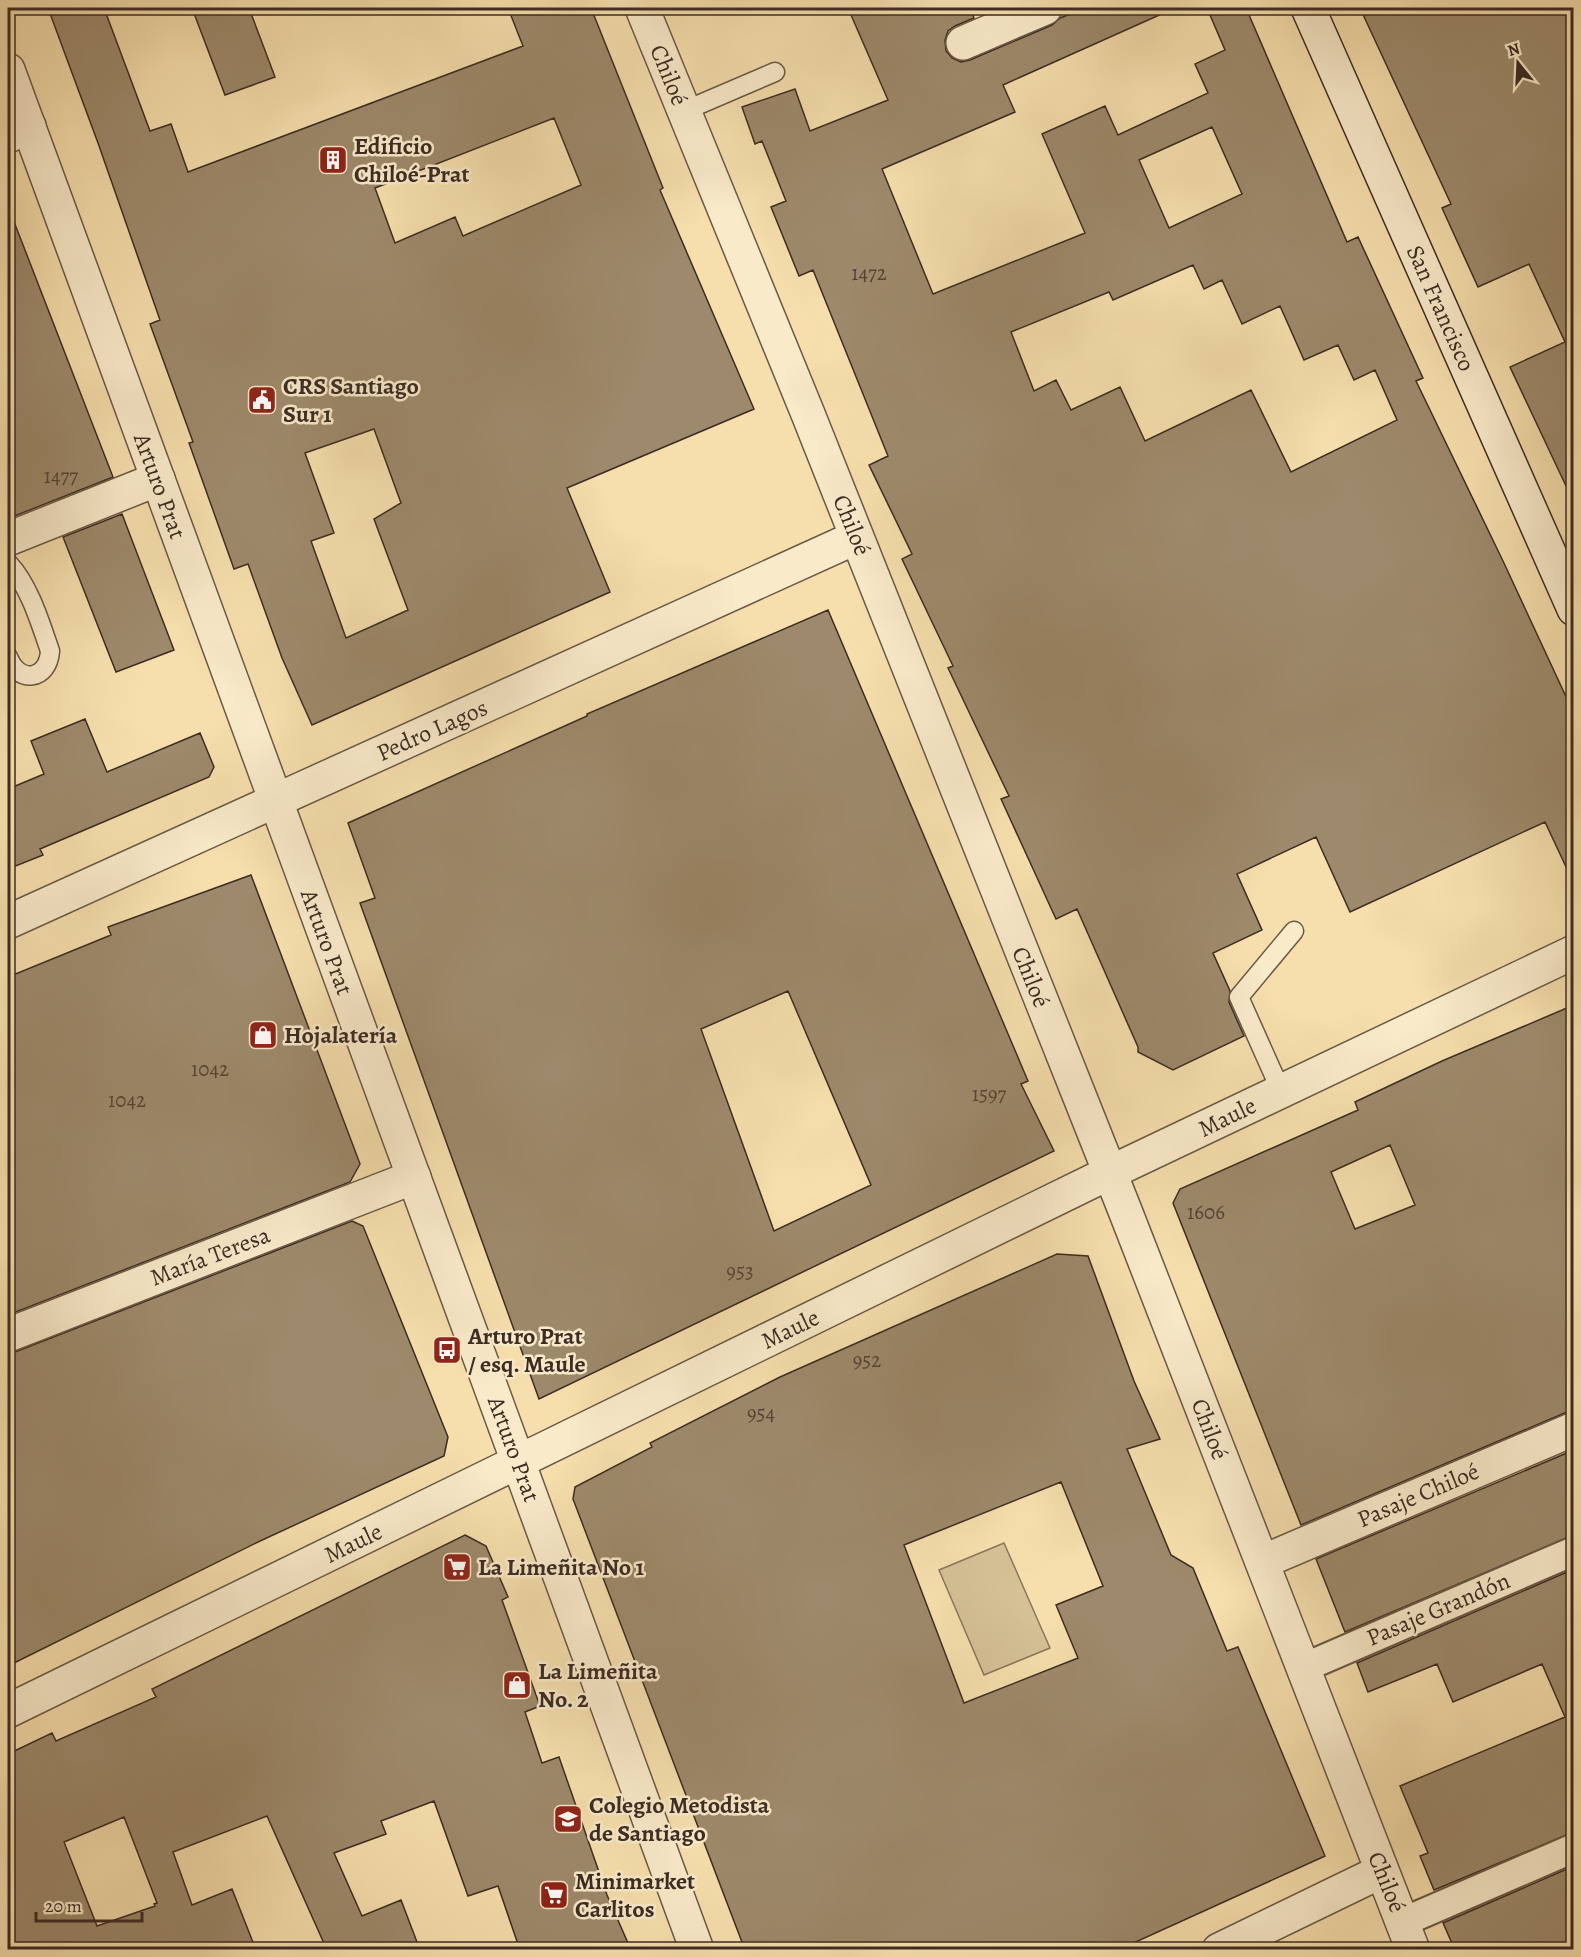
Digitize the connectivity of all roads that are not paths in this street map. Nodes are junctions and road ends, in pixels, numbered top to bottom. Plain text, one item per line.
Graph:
1 (642, 8) edge
2 (1045, 8) edge
3 (1308, 8) edge
4 (963, 43) dead end
5 (8, 70) edge
6 (776, 72) dead end
7 (684, 111) junction
8 (18, 131) edge
9 (158, 479) junction
10 (857, 537) junction
11 (8, 539) edge
12 (8, 563) edge
13 (1574, 609) edge
14 (8, 657) edge
15 (276, 801) junction
16 (8, 922) edge
17 (1294, 931) dead end
18 (1574, 952) edge
19 (1281, 1091) junction
20 (1109, 1173) junction
21 (414, 1177) junction
22 (8, 1335) edge
23 (1574, 1429) edge
24 (518, 1462) junction
25 (1574, 1551) edge
26 (1262, 1562) junction
27 (1303, 1668) junction
28 (8, 1711) edge
29 (1574, 1848) edge
30 (1382, 1871) junction
31 (1408, 1936) edge
32 (697, 1950) edge
33 (1219, 1950) edge

1 - 7 street, Chiloé
2 - 4 street
3 - 13 street, San Francisco
5 - 8 street, Arturo Prat
6 - 7 lane
7 - 10 street, Chiloé
8 - 9 street, Arturo Prat
9 - 11 street
9 - 15 street, Arturo Prat
10 - 15 street, Pedro Lagos
10 - 20 street, Chiloé
12 - 14 lane
15 - 16 street, Pedro Lagos
15 - 21 street, Arturo Prat
17 - 19 lane
18 - 19 street, Maule
19 - 20 street, Maule
20 - 24 street, Maule
20 - 26 street, Chiloé
21 - 22 street, María Teresa
21 - 24 street, Arturo Prat
23 - 26 street, Pasaje Chiloé
24 - 28 street, Maule
24 - 32 street, Arturo Prat
25 - 27 street, Pasaje Grandón
26 - 27 street, Chiloé
27 - 30 street, Chiloé
29 - 31 street
30 - 31 street, Chiloé
30 - 33 street

